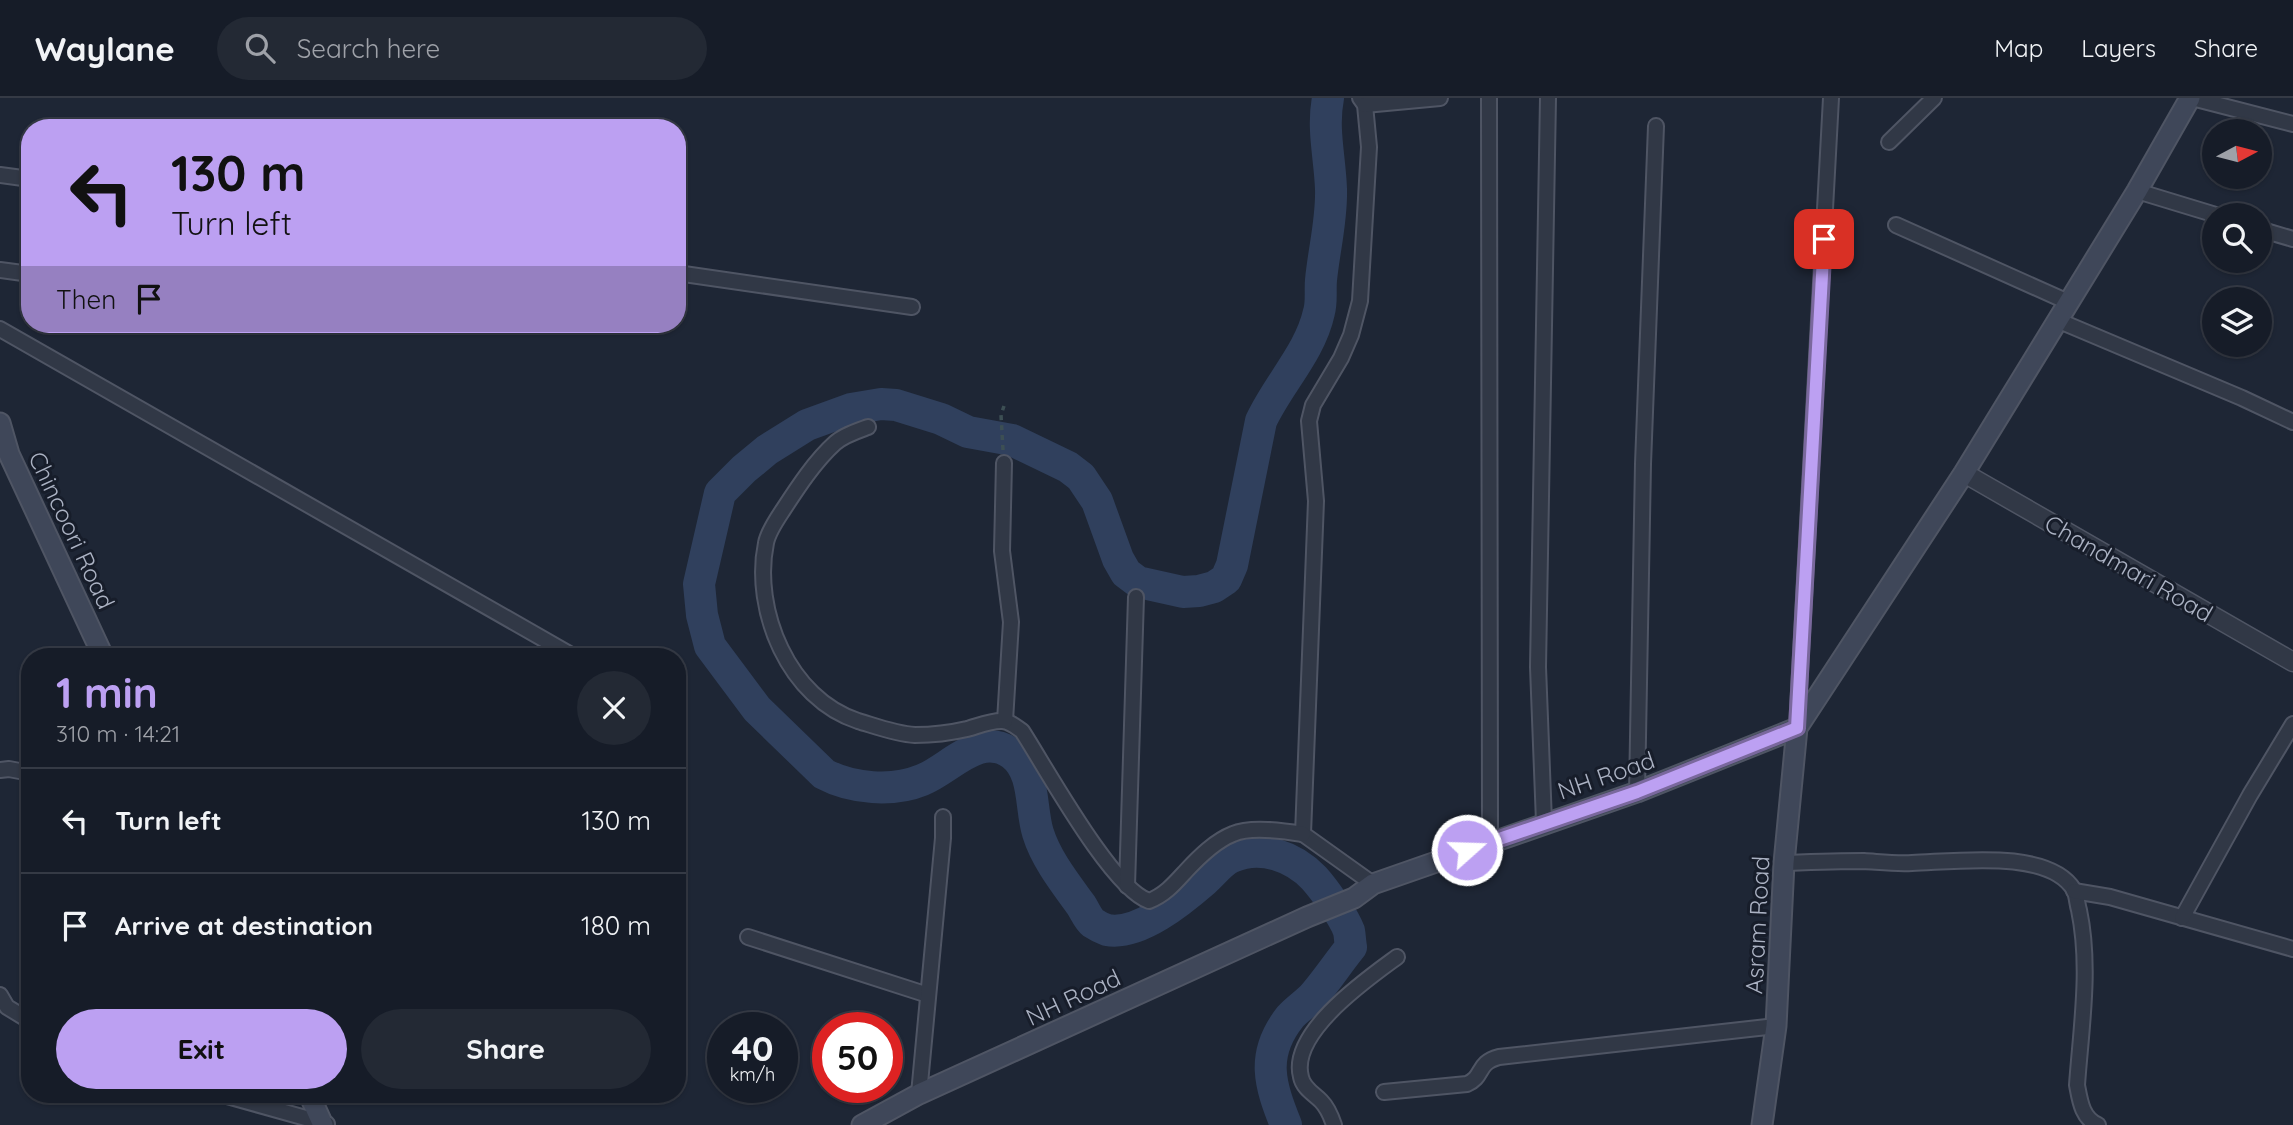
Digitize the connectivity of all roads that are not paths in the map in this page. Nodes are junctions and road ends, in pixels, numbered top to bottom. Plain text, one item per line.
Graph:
1 (1440, 98) edge
2 (1489, 98) edge
3 (1548, 98) edge
4 (1831, 98) edge
5 (1934, 98) edge
6 (2191, 98) edge
7 (1363, 102) edge
8 (2293, 124) edge
9 (1656, 126) dead end
10 (1889, 142) dead end
11 (0, 174) edge
12 (21, 178) edge
13 (2137, 191) junction
14 (2202, 211) edge
15 (1896, 225) dead end
16 (2272, 233) edge
17 (2293, 239) edge
18 (0, 270) edge
19 (21, 273) edge
20 (686, 274) edge
21 (2068, 302) junction
22 (912, 307) dead end
23 (2057, 320) junction
24 (0, 330) edge
25 (2293, 422) edge
26 (0, 423) edge
27 (868, 427) dead end
28 (5, 453) edge
29 (1004, 463) road end
30 (1964, 474) junction
31 (1136, 597) dead end
32 (99, 648) edge
33 (559, 648) edge
34 (2293, 662) edge
35 (1005, 722) junction
36 (2293, 724) edge
37 (1797, 728) junction
38 (0, 770) edge
39 (21, 771) edge
40 (1637, 792) junction
41 (943, 817) dead end
42 (1544, 822) junction
43 (1303, 834) junction
44 (1490, 842) junction
45 (1784, 863) junction
46 (1373, 884) junction
47 (1127, 886) junction
48 (2074, 891) junction
49 (2182, 918) junction
50 (748, 937) dead end
51 (2293, 949) edge
52 (1397, 957) dead end
53 (0, 995) edge
54 (928, 995) junction
55 (21, 1016) edge
56 (1776, 1026) junction
57 (1384, 1092) dead end
58 (919, 1094) junction
59 (252, 1103) edge
60 (314, 1103) edge
61 (326, 1124) edge
62 (862, 1125) edge
63 (1334, 1125) edge
64 (1762, 1125) edge
65 (2098, 1125) edge

1 - 7 street
2 - 44 street
3 - 42 street
4 - 37 street
5 - 10 street
6 - 8 street
6 - 13 main road
7 - 43 street
9 - 40 street
11 - 12 street
13 - 14 street
13 - 21 main road
15 - 21 street
16 - 17 street
18 - 19 street
20 - 22 street
21 - 23 main road
23 - 25 street
23 - 30 main road
24 - 33 street
26 - 28 main road, Chincoori Road
27 - 35 street
28 - 32 main road, Chincoori Road
29 - 35 street
30 - 34 street, Chandmari Road
30 - 37 main road
31 - 47 street
35 - 47 street
36 - 49 street
37 - 40 main road, NH Road
37 - 45 main road, Asram Road
38 - 39 street
40 - 42 main road, NH Road
41 - 54 street
42 - 44 main road, NH Road
43 - 46 street
43 - 47 street
44 - 46 main road, NH Road
45 - 48 street
45 - 56 main road, Asram Road
46 - 58 main road, NH Road
48 - 49 street
48 - 65 street
49 - 51 street
50 - 54 street
52 - 63 street
53 - 55 street
54 - 58 street
56 - 57 street
56 - 64 main road, Asram Road
58 - 62 main road, NH Road
59 - 61 street
60 - 61 main road

